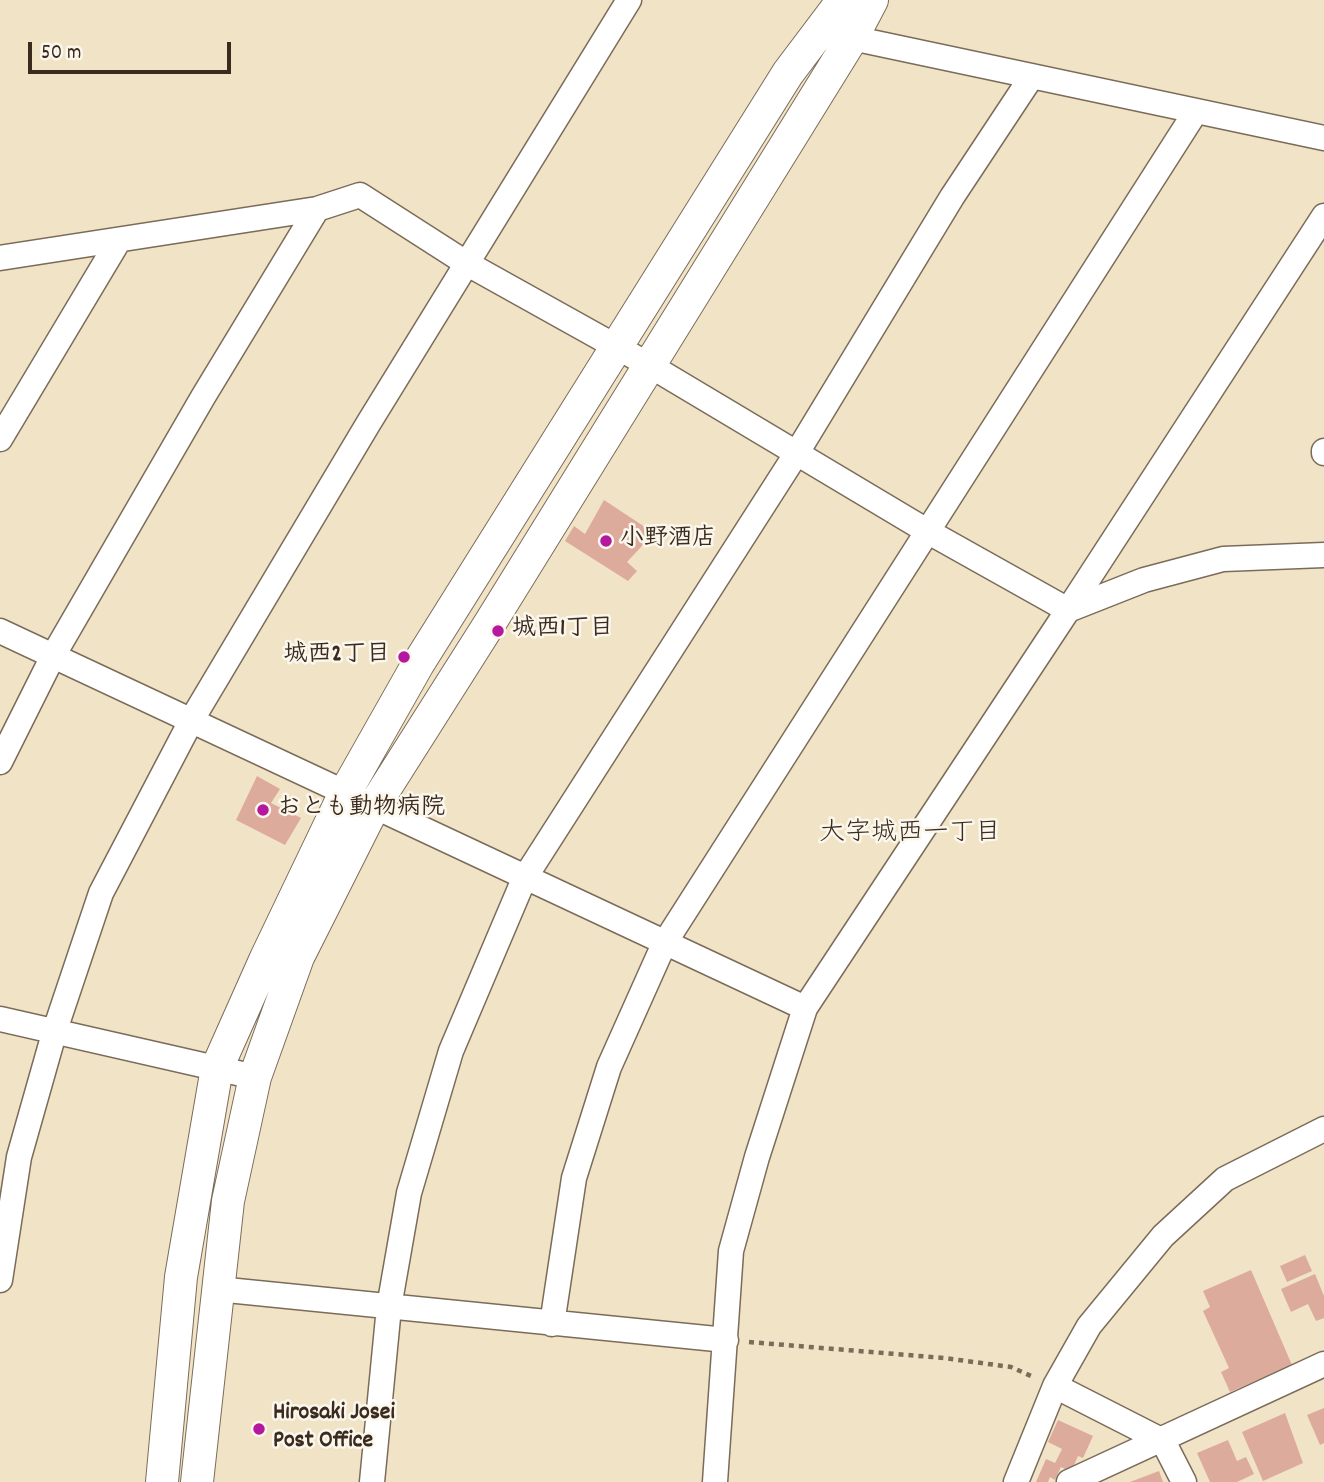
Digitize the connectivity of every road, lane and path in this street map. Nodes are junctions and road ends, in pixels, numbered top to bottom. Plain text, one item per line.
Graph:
1 (629, 0) edge
2 (843, 0) edge
3 (872, 0) edge
4 (852, 38) junction
5 (1032, 76) junction
6 (1196, 111) junction
7 (1324, 138) edge
8 (317, 209) junction
9 (1324, 216) edge
10 (120, 240) junction
11 (0, 258) edge
12 (466, 263) junction
13 (615, 348) junction
14 (649, 365) junction
15 (0, 439) edge
16 (798, 452) junction
17 (927, 531) junction
18 (1324, 555) edge
19 (1068, 610) junction
20 (0, 631) edge
21 (53, 656) junction
22 (191, 721) junction
23 (0, 762) edge
24 (345, 793) junction
25 (374, 806) junction
26 (524, 879) junction
27 (664, 944) junction
28 (805, 1008) junction
29 (0, 1019) edge
30 (55, 1030) junction
31 (217, 1068) junction
32 (255, 1077) junction
33 (1324, 1129) edge
34 (0, 1280) edge
35 (217, 1289) junction
36 (389, 1307) junction
37 (552, 1324) junction
38 (726, 1340) junction
39 (1324, 1363) edge
40 (1055, 1386) junction
41 (1163, 1441) junction
42 (162, 1482) edge
43 (197, 1482) edge
44 (372, 1482) edge
45 (715, 1482) edge
46 (1016, 1482) edge
47 (1069, 1482) edge
48 (1184, 1482) edge

1 - 12 street
2 - 13 street
3 - 4 street
4 - 5 street
4 - 14 street
5 - 6 street
5 - 16 street
6 - 7 street
6 - 17 street
8 - 10 street
8 - 12 street
8 - 21 street
9 - 19 street
10 - 11 street
10 - 15 street
12 - 13 street
12 - 22 street
13 - 14 street
13 - 24 street
14 - 16 street
14 - 25 street
16 - 17 street
16 - 26 street
17 - 19 street
17 - 27 street
18 - 19 street
19 - 28 street
20 - 21 street
21 - 22 street
21 - 23 street
22 - 24 street
22 - 30 street
24 - 25 street
24 - 31 street
25 - 26 street
25 - 32 street
26 - 27 street
26 - 36 street
27 - 28 street
27 - 37 street
28 - 38 street
29 - 30 street
30 - 31 street
30 - 34 street
31 - 32 street
31 - 42 street
32 - 35 street
33 - 40 street
35 - 36 street
35 - 43 street
36 - 37 street
36 - 44 street
37 - 38 street
38 - 40 path
38 - 45 street
39 - 41 street
40 - 41 street
40 - 46 street
41 - 47 street
41 - 48 street

